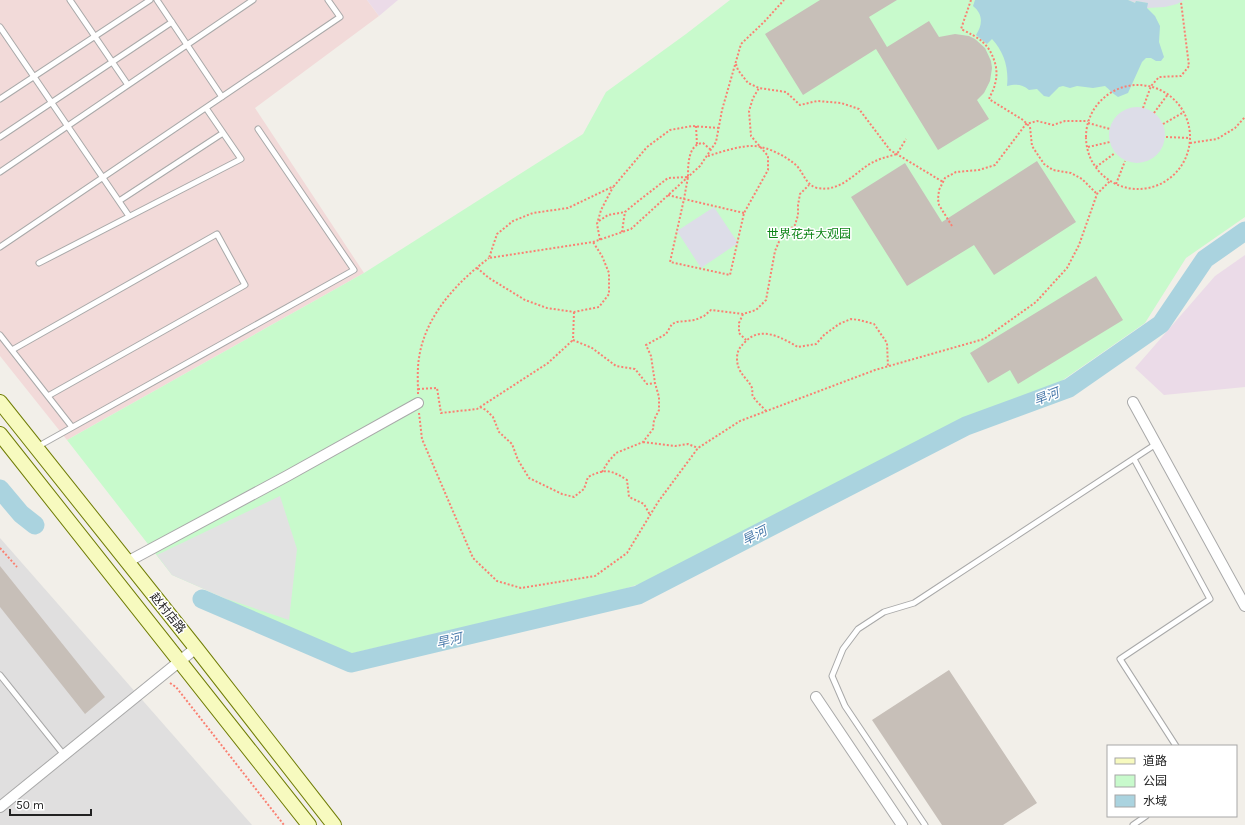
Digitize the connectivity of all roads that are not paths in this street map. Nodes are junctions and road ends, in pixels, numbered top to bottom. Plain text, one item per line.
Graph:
1 (70, 0) edge
2 (150, 0) edge
3 (157, 0) edge
4 (253, 0) edge
5 (328, 0) edge
6 (172, 22) junction
7 (0, 27) edge
8 (94, 37) junction
9 (187, 45) junction
10 (112, 62) junction
11 (34, 76) junction
12 (128, 85) junction
13 (222, 97) junction
14 (0, 99) edge
15 (52, 102) junction
16 (206, 108) junction
17 (68, 126) junction
18 (258, 129) dead end
19 (223, 133) junction
20 (0, 137) edge
21 (0, 164) edge
22 (2, 171) edge
23 (103, 177) junction
24 (119, 201) junction
25 (129, 216) junction
26 (0, 247) edge
27 (39, 263) dead end
28 (0, 335) edge
29 (12, 350) junction
30 (48, 396) junction
31 (0, 402) edge
32 (1133, 402) dead end
33 (418, 403) road end
34 (72, 427) junction
35 (0, 434) edge
36 (1156, 444) junction
37 (36, 448) junction
38 (1134, 459) junction
39 (127, 562) junction
40 (1245, 606) edge
41 (196, 648) junction
42 (179, 662) junction
43 (0, 675) edge
44 (816, 697) dead end
45 (1175, 745) edge
46 (64, 755) junction
47 (0, 807) edge
48 (1145, 817) edge
49 (309, 825) edge
50 (334, 825) edge
51 (902, 825) edge
52 (925, 825) edge
53 (1133, 825) edge

1 - 8 lane
2 - 8 lane
3 - 6 lane
4 - 9 lane
5 - 13 lane
6 - 9 lane
6 - 10 lane
7 - 11 lane
8 - 10 lane
8 - 11 lane
9 - 12 lane
9 - 13 lane
10 - 12 lane
10 - 15 lane
11 - 14 lane
11 - 15 lane
12 - 17 lane
13 - 16 lane
15 - 17 lane
15 - 20 lane
16 - 19 lane
16 - 23 lane
17 - 22 lane
17 - 23 lane
18 - 34 lane
19 - 24 lane
19 - 25 lane
21 - 22 lane
23 - 24 lane
23 - 26 lane
24 - 25 lane
25 - 27 lane
28 - 29 lane
29 - 30 lane
29 - 30 lane
30 - 34 lane
31 - 37 main road, 赵村店路
32 - 36 street
33 - 39 street
34 - 37 lane
35 - 42 main road, 赵村店路
36 - 38 lane
36 - 40 street
37 - 39 main road, 赵村店路
38 - 45 lane
38 - 52 lane
39 - 41 main road, 赵村店路
41 - 42 street
41 - 50 main road, 赵村店路
42 - 46 street
42 - 49 main road, 赵村店路
43 - 46 lane
44 - 51 street
46 - 47 street
48 - 53 lane

